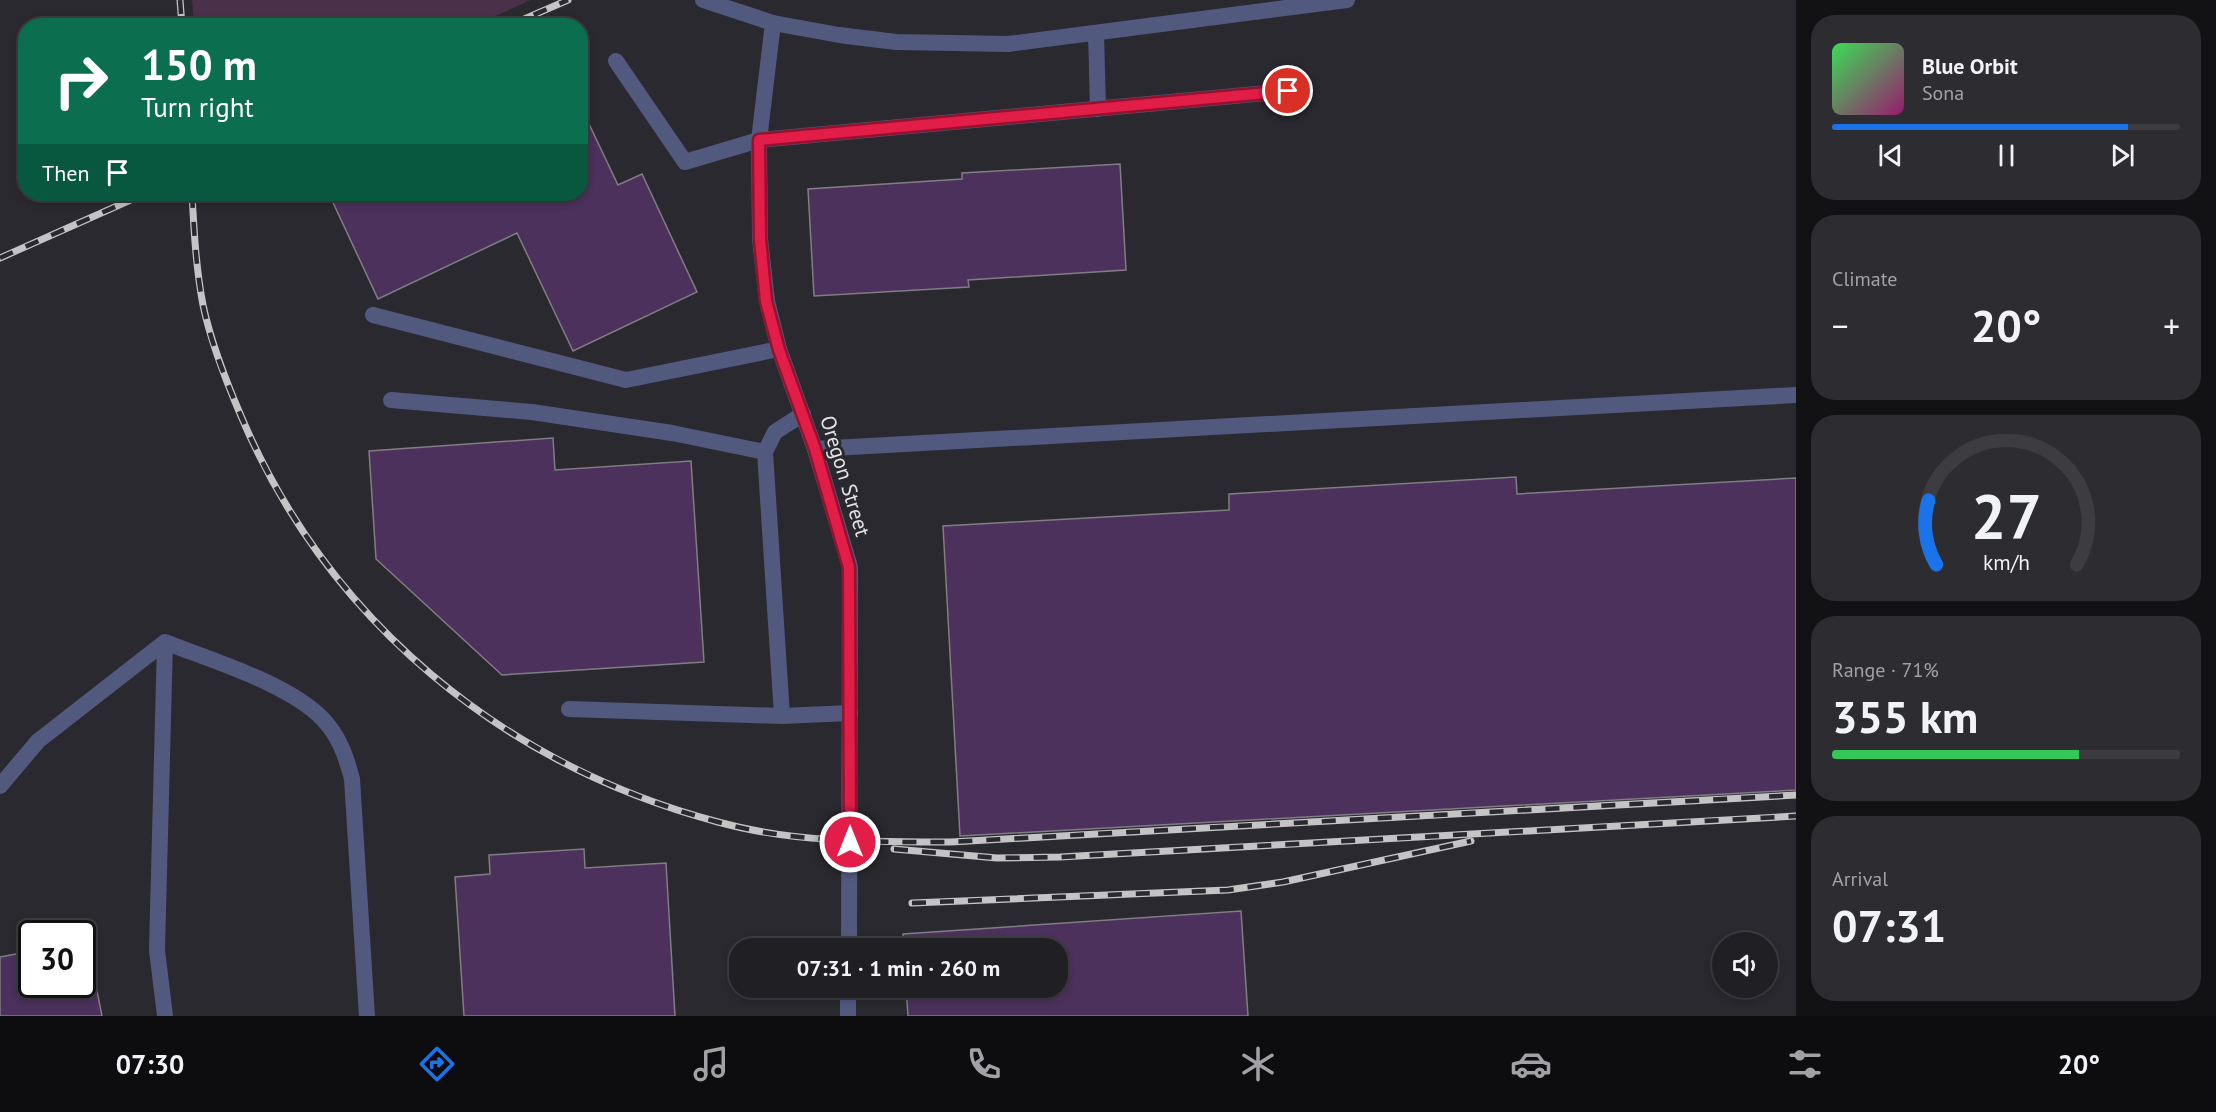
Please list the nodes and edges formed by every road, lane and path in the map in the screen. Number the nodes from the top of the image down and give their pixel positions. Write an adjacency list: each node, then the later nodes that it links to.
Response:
1 (703, 0): 3 (street)
2 (1347, 0): 4 (street)
3 (773, 23): 4 (street); 8 (street, Oregon Street)
4 (1096, 33): 7 (street)
5 (616, 61): 8 (street)
6 (1288, 91): 7 (street)
7 (1098, 109): 8 (street)
8 (759, 140): 10 (street, Oregon Street)
9 (373, 315): 10 (street)
10 (779, 350): 13 (street, Oregon Street)
11 (1796, 395): 14 (street)
12 (391, 399): 15 (street)
13 (803, 414): 14 (street, Oregon Street); 15 (street)
14 (815, 449): 18 (street, Oregon Street)
15 (765, 452): 19 (street)
16 (165, 642): 20 (street); 23 (street); 24 (street)
17 (569, 710): 19 (street)
18 (850, 713): 19 (street); 21 (street, Oregon Street)
19 (782, 716)
20 (0, 786)
21 (849, 938)
22 (848, 998): 25 (street)
23 (165, 1016)
24 (367, 1016)
25 (848, 1016)

